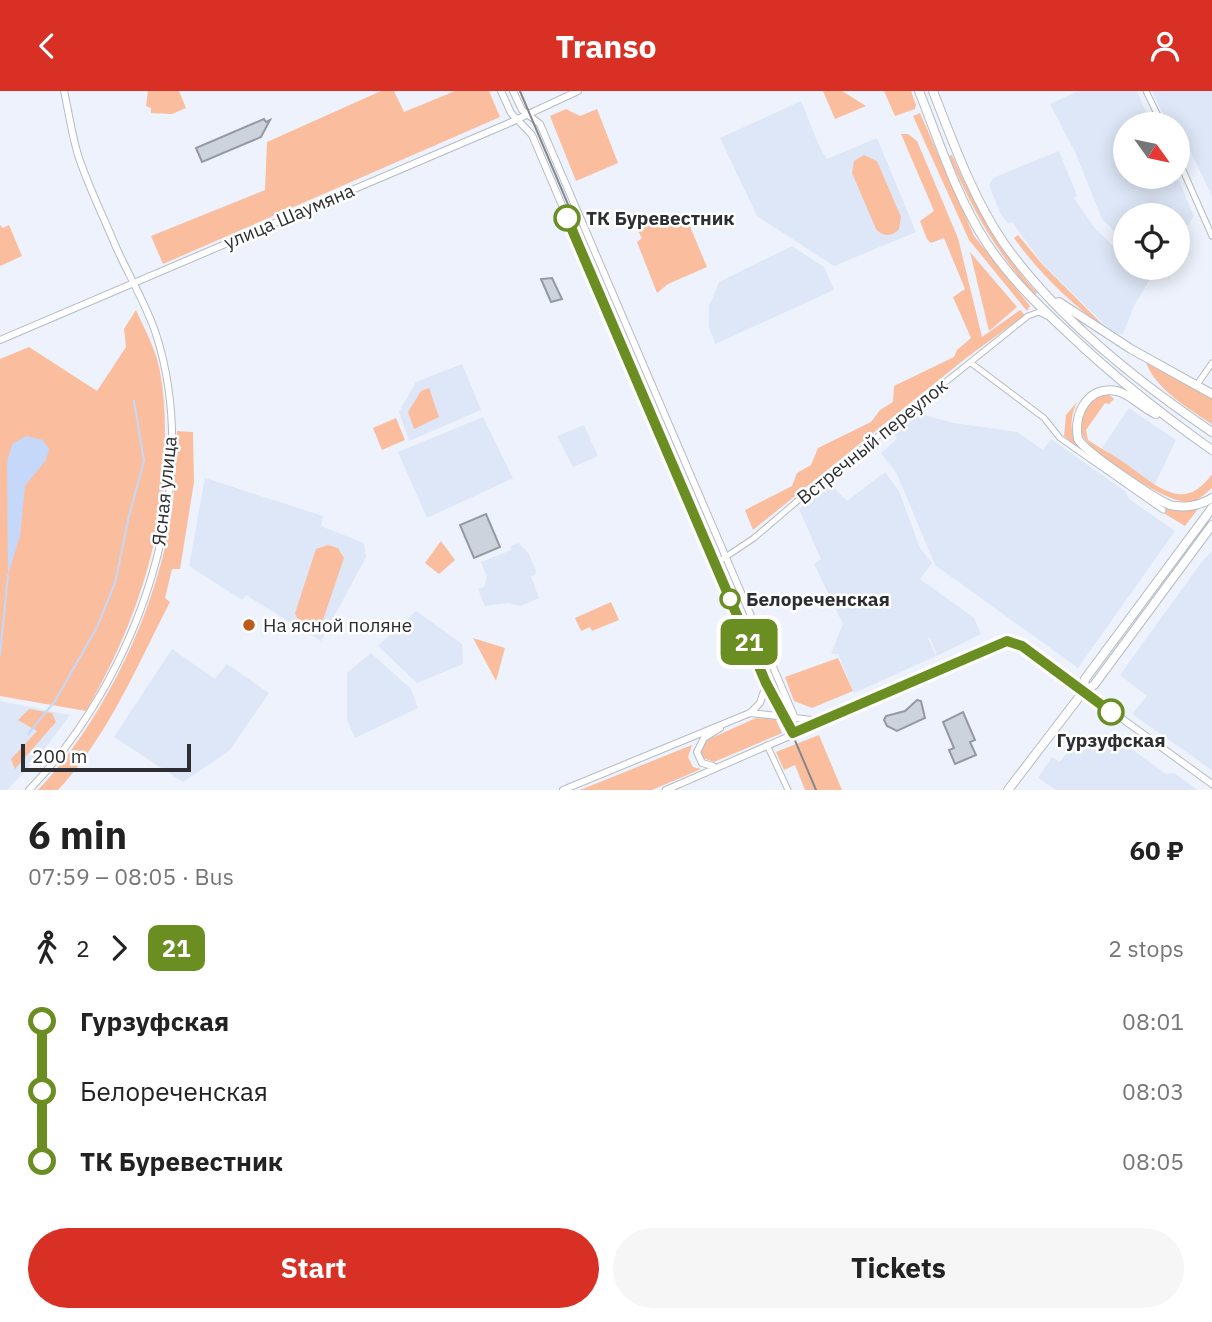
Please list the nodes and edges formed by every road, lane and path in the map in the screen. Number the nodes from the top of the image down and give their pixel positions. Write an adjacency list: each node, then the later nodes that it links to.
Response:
1 (64, 91): 13 (street, Ясная улица)
2 (501, 91): 10 (street)
3 (513, 91): 9 (street)
4 (578, 91): 9 (street, улица Шаумяна)
5 (919, 91): 14 (main road)
6 (933, 91): 15 (main road)
7 (1146, 91): 8 (street)
8 (1156, 112)
9 (527, 115): 10 (street, улица Шаумяна); 31 (street)
10 (517, 119): 13 (street, улица Шаумяна); 32 (street)
11 (1190, 186): 12 (street)
12 (1212, 236)
13 (133, 283): 19 (street, улица Шаумяна); 44 (street, Ясная улица)
14 (1030, 295): 16 (main road); 17 (street)
15 (1050, 296): 16 (street); 22 (main road); 25 (main road)
16 (1039, 305): 18 (main road)
17 (1028, 316): 18 (street); 20 (street, Встречный переулок)
18 (1053, 319): 24 (main road)
19 (0, 340)
20 (971, 363): 29 (street); 31 (street, Встречный переулок)
21 (1212, 363): 22 (street)
22 (1196, 386): 23 (main road)
23 (1212, 394)
24 (1165, 418): 26 (main road); 27 (main road)
25 (1212, 432)
26 (1212, 450)
27 (1212, 498)
28 (1212, 507): 34 (main road)
29 (1163, 510)
30 (1212, 525): 34 (main road)
31 (726, 558): 32 (street, Встречный переулок); 37 (street)
32 (715, 564): 33 (street)
33 (766, 683): 35 (street); 36 (street)
34 (1083, 692): 38 (street); 43 (street); 48 (main road)
35 (750, 713): 36 (street); 39 (street)
36 (782, 715): 37 (street); 40 (street)
37 (794, 716): 38 (street); 40 (street)
38 (821, 721): 40 (street)
39 (726, 722): 42 (street); 45 (street)
40 (793, 733): 41 (street)
41 (767, 745): 42 (street); 47 (street)
42 (739, 758): 46 (street)
43 (1212, 784)
44 (29, 790)
45 (563, 790)
46 (666, 790)
47 (788, 790)
48 (1008, 790)

